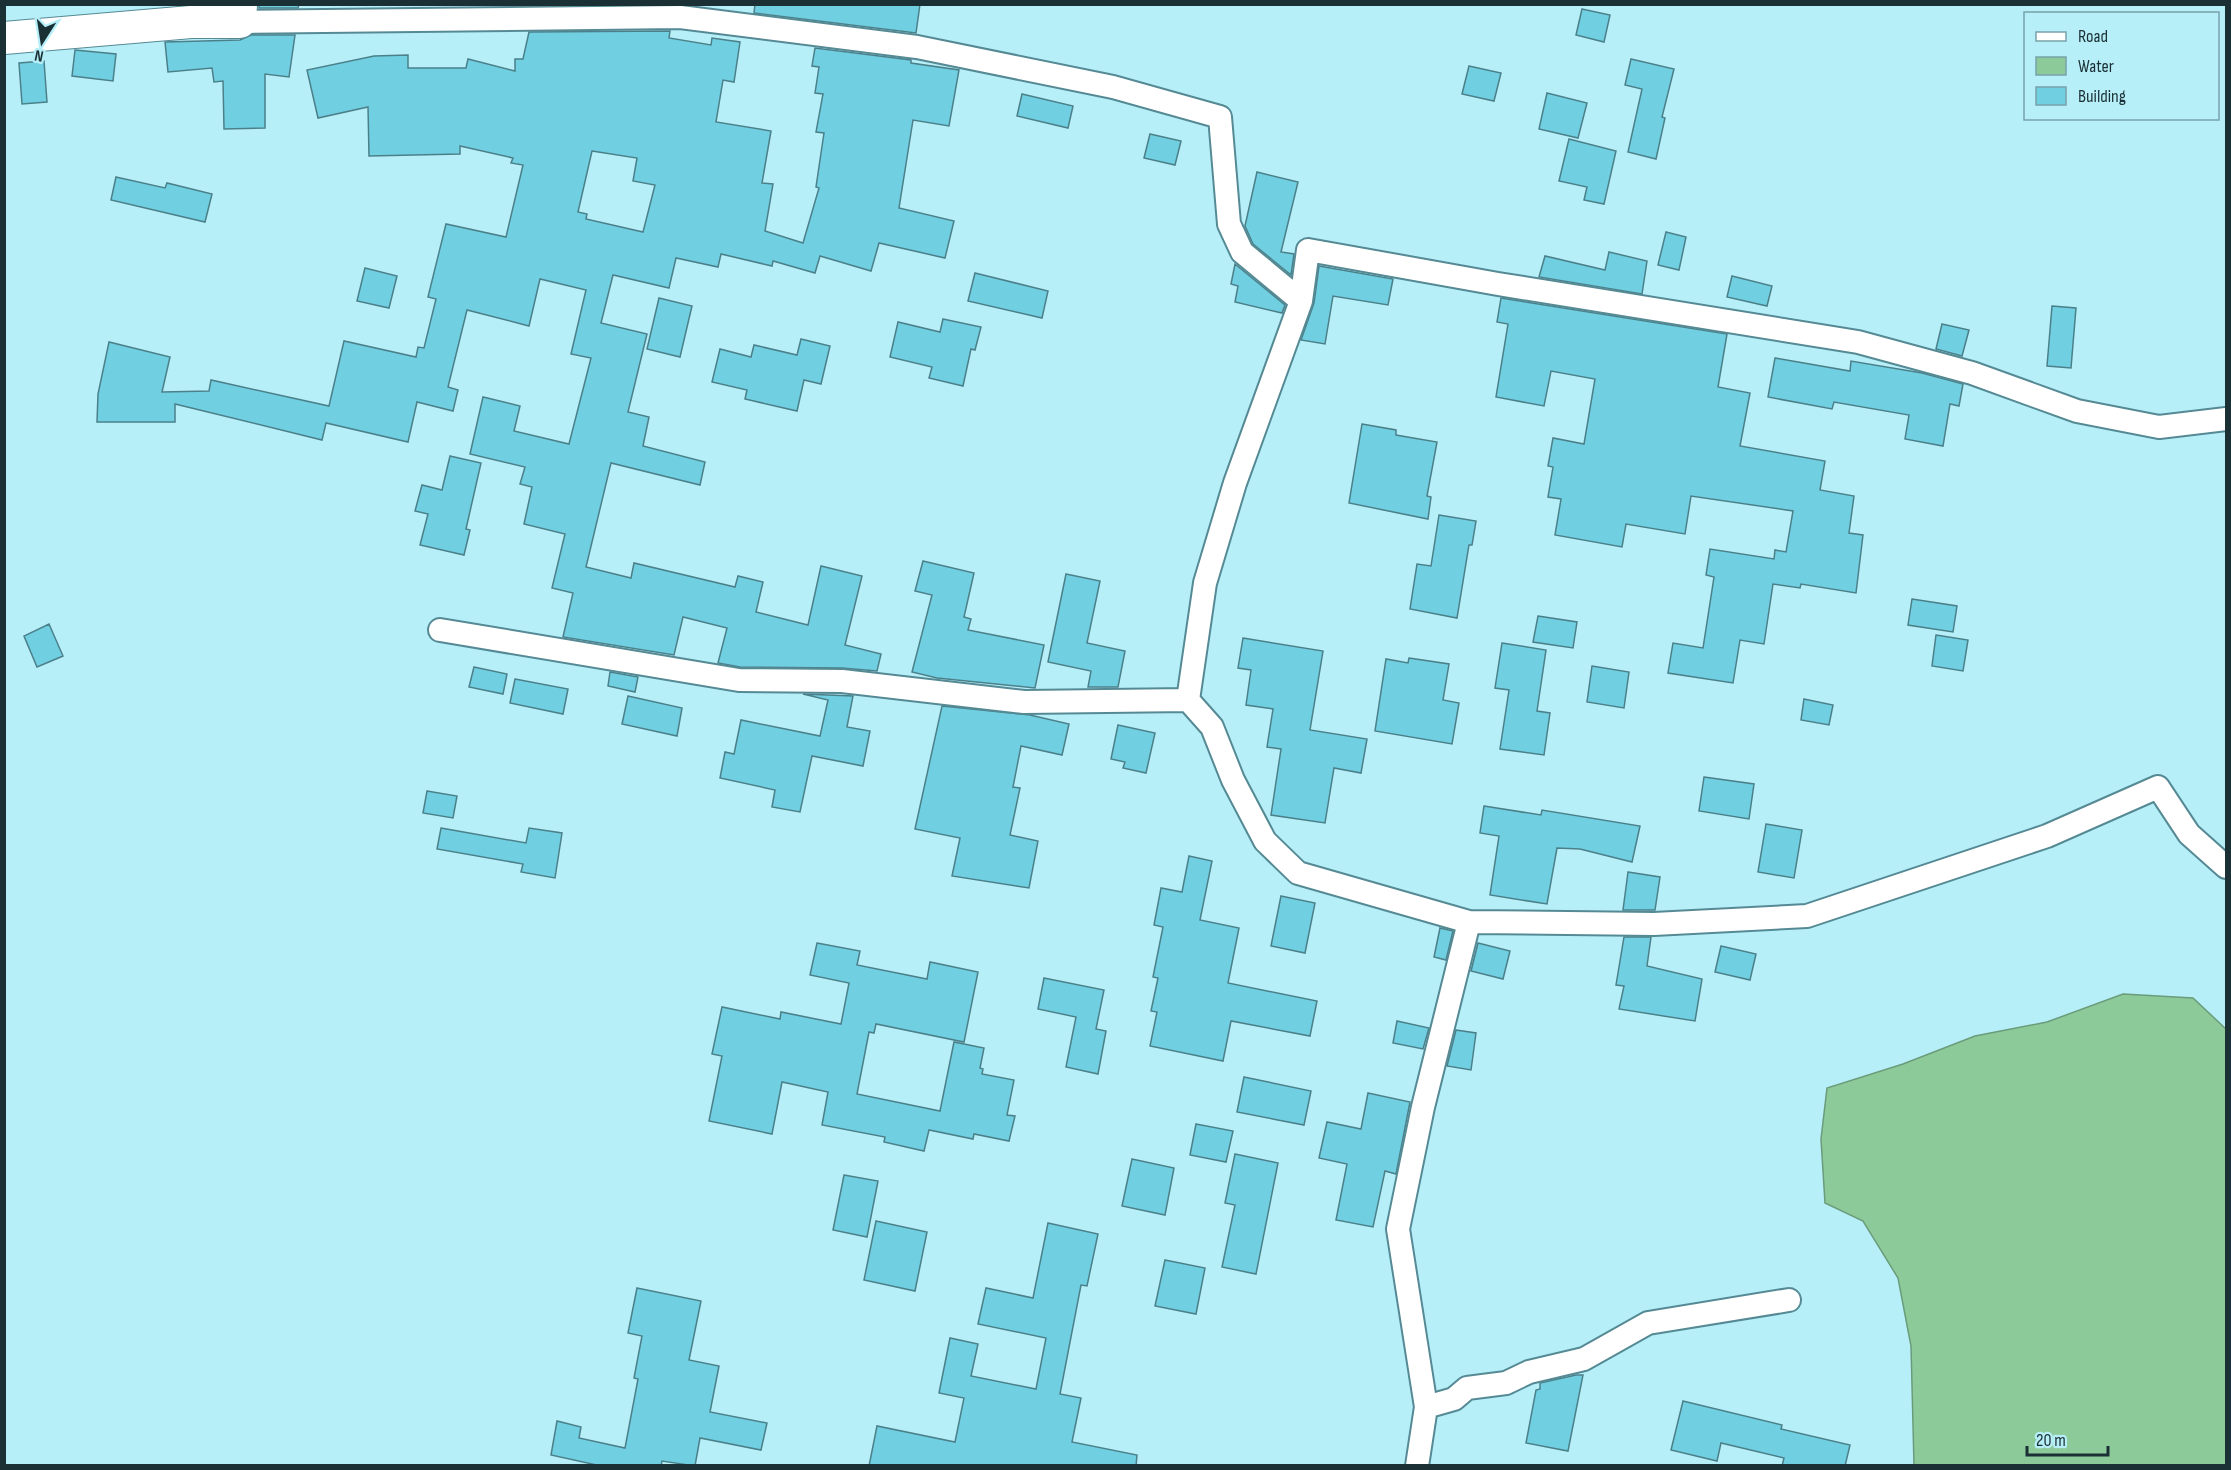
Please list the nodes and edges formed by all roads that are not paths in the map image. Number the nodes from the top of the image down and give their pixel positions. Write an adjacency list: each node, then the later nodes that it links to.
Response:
1 (240, 13): 2 (street); 3 (street)
2 (4, 38)
3 (1301, 301): 4 (street); 6 (street)
4 (2226, 419)
5 (440, 630): 6 (street)
6 (1188, 700): 8 (street)
7 (2226, 867): 8 (street)
8 (1469, 922): 10 (street)
9 (1789, 1300): 10 (street)
10 (1426, 1407): 11 (street)
11 (1418, 1466)

